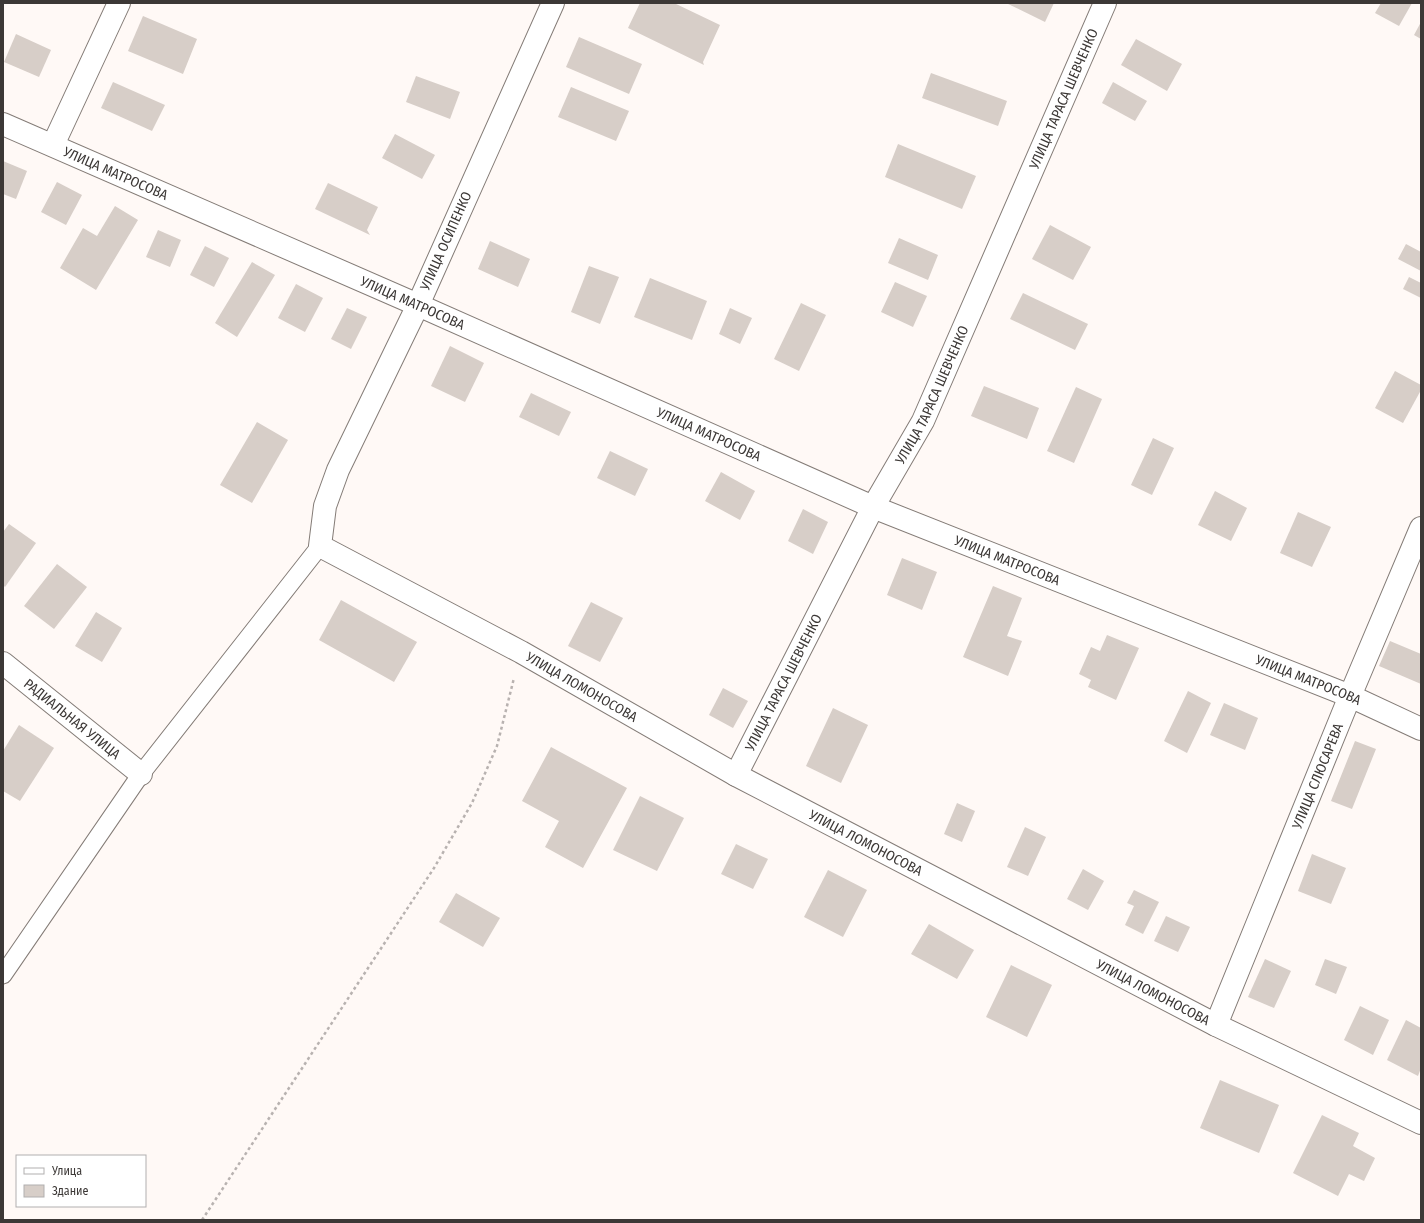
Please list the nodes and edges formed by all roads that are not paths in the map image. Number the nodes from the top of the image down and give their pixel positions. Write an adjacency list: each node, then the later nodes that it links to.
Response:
1 (119, 3): 5 (street)
2 (552, 3): 6 (street, УЛИЦА ОСИПЕНКО)
3 (1105, 3): 7 (street, УЛИЦА ТАРАСА ШЕВЧЕНКО)
4 (3, 124): 5 (street, УЛИЦА МАТРОСОВА)
5 (53, 145): 6 (street, УЛИЦА МАТРОСОВА)
6 (418, 305): 7 (street, УЛИЦА МАТРОСОВА); 9 (street, УЛИЦА ОСИПЕНКО)
7 (873, 507): 11 (street, УЛИЦА МАТРОСОВА); 14 (street, УЛИЦА ТАРАСА ШЕВЧЕНКО)
8 (1421, 528): 11 (street, УЛИЦА СЛЮСАРЕВА)
9 (320, 546): 13 (lane); 14 (street, УЛИЦА ЛОМОНОСОВА)
10 (3, 663): 13 (street, РАДИАЛЬНАЯ УЛИЦА)
11 (1350, 696): 12 (street, УЛИЦА МАТРОСОВА); 16 (street, УЛИЦА СЛЮСАРЕВА)
12 (1421, 729)
13 (141, 774): 15 (lane)
14 (736, 774): 16 (street, УЛИЦА ЛОМОНОСОВА)
15 (3, 975)
16 (1216, 1025): 17 (street, УЛИЦА ЛОМОНОСОВА)
17 (1421, 1123)

